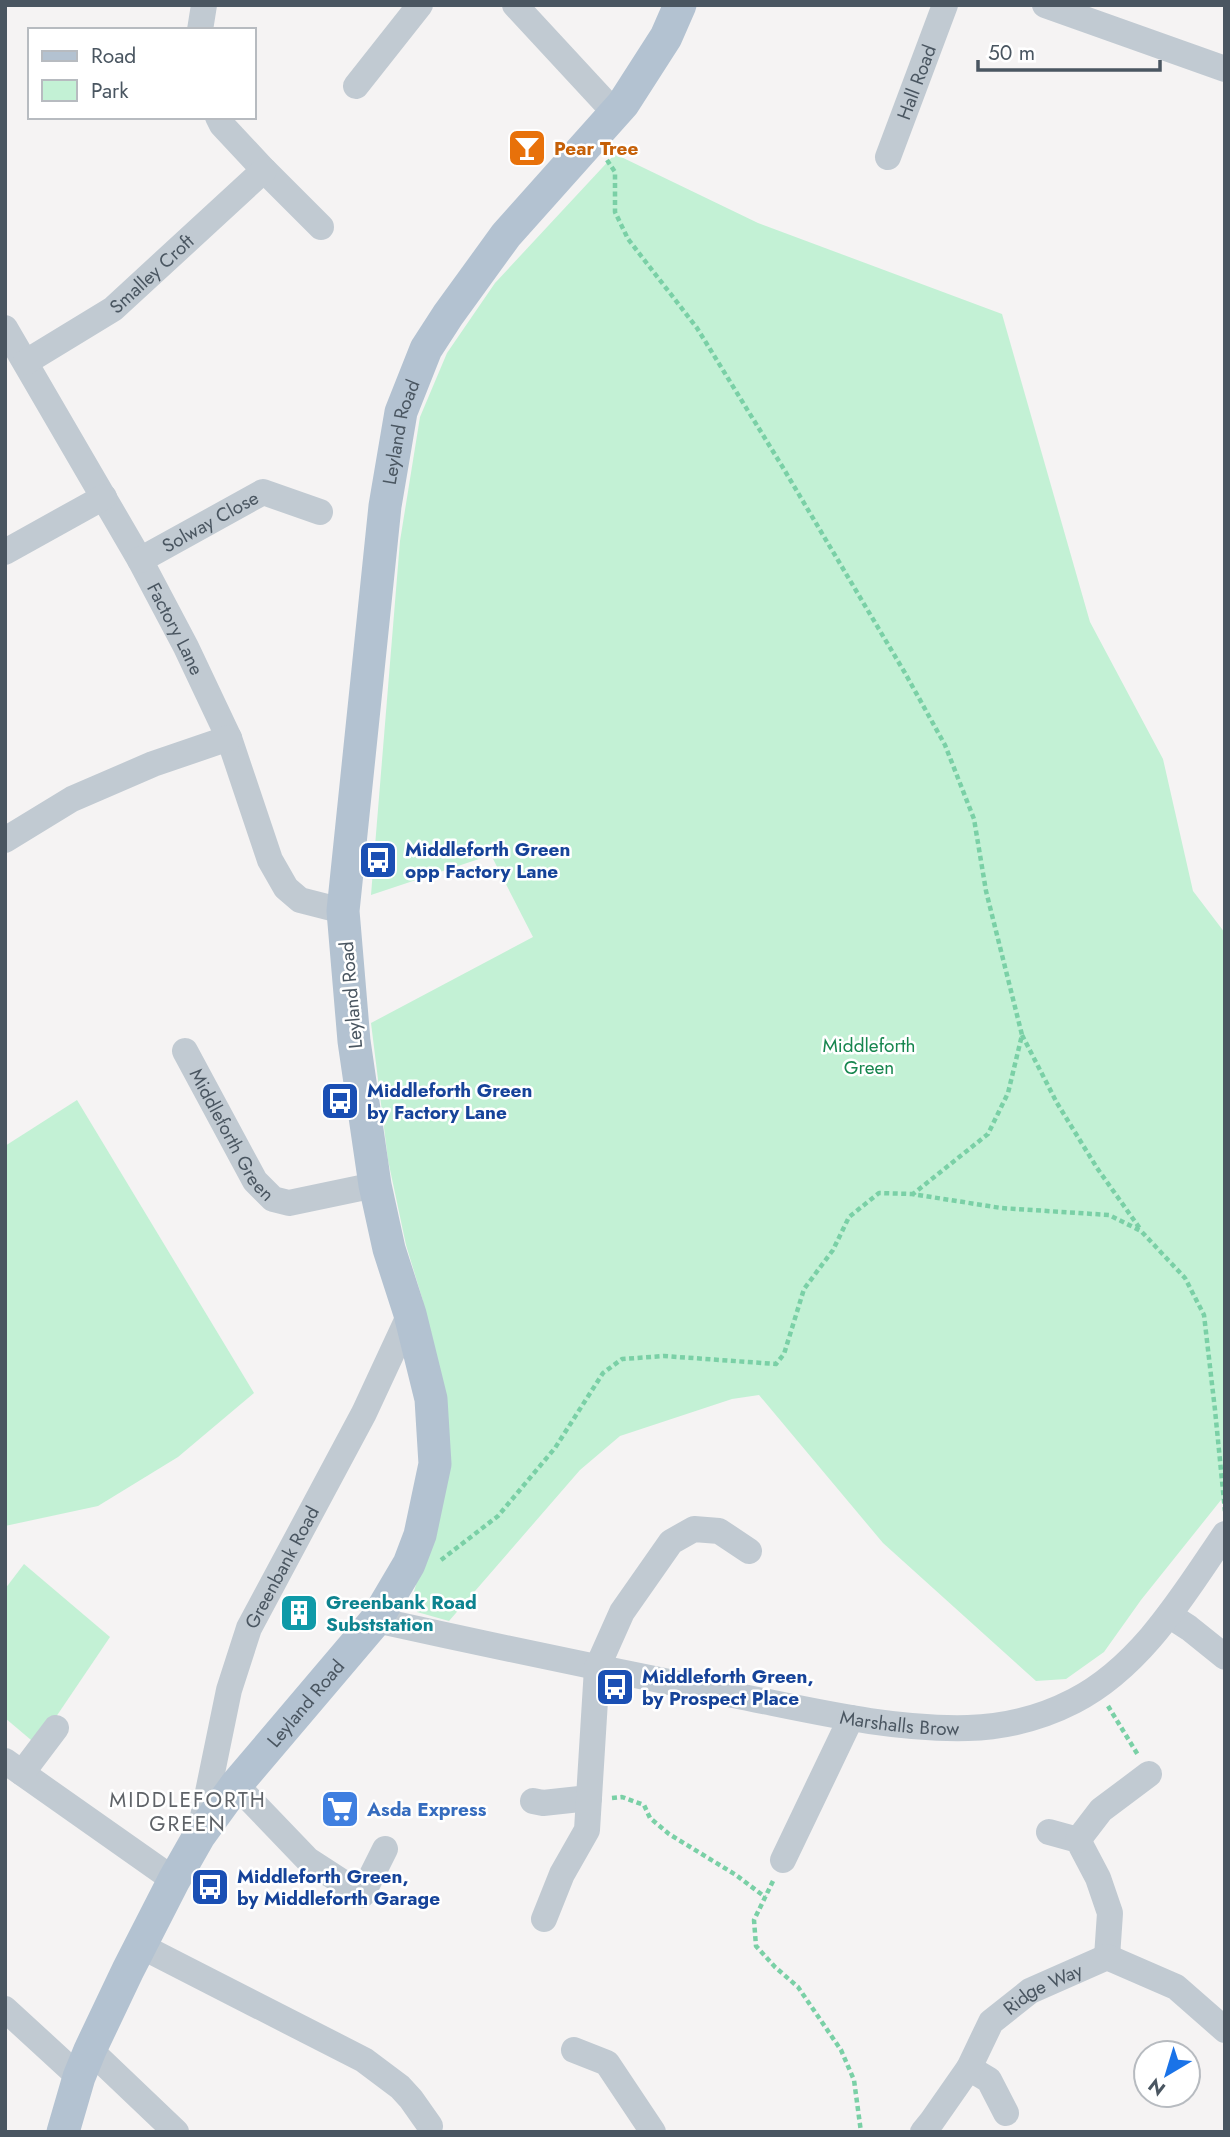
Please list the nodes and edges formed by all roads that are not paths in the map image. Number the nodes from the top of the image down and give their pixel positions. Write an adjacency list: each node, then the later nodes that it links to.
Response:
1 (204, 5): 7 (street)
2 (420, 5): 9 (street)
3 (514, 5): 10 (street)
4 (680, 5): 10 (main road, Leyland Road)
5 (946, 5): 12 (street, Hall Road)
6 (1045, 5): 8 (street)
7 (200, 28)
8 (1225, 69)
9 (356, 86)
10 (615, 113): 23 (main road, Leyland Road)
11 (219, 119): 13 (street)
12 (888, 157)
13 (264, 170): 14 (street); 16 (street, Smalley Croft)
14 (321, 227)
15 (5, 328): 16 (street, Factory Lane)
16 (26, 362): 17 (street, Factory Lane)
17 (104, 498): 19 (street); 20 (street, Factory Lane)
18 (320, 512): 20 (street, Solway Close)
19 (5, 552)
20 (140, 560): 21 (street, Factory Lane)
21 (229, 738): 22 (street); 23 (street, Factory Lane)
22 (5, 841)
23 (343, 911): 25 (main road, Leyland Road)
24 (184, 1051): 25 (street, Middleforth Green)
25 (375, 1185): 26 (main road, Leyland Road)
26 (410, 1314): 30 (main road, Leyland Road); 41 (street, Greenbank Road)
27 (1225, 1534): 29 (street, Marshalls Brow)
28 (749, 1551): 32 (street)
29 (1169, 1615): 31 (street); 33 (street, Marshalls Brow)
30 (376, 1620): 32 (street, Marshalls Brow); 37 (main road, Leyland Road)
31 (1225, 1657)
32 (597, 1668): 33 (street, Marshalls Brow); 38 (street)
33 (851, 1718): 44 (street)
34 (56, 1728): 35 (street)
35 (14, 1767): 45 (street)
36 (1149, 1774): 42 (street)
37 (236, 1785): 41 (main road, Leyland Road); 43 (street)
38 (589, 1798): 39 (street); 46 (street)
39 (533, 1801)
40 (1049, 1832): 42 (street)
41 (199, 1836): 45 (main road, Leyland Road)
42 (1078, 1840): 48 (street, Ridge Way)
43 (385, 1849)
44 (783, 1860)
45 (174, 1880): 47 (main road, Leyland Road)
46 (544, 1919)
47 (141, 1946): 52 (main road, Leyland Road); 55 (street)
48 (1107, 1957): 50 (street, Ridge Way); 53 (street, Ridge Way)
49 (5, 2009): 52 (street)
50 (1225, 2030)
51 (574, 2050): 58 (street)
52 (85, 2063): 56 (main road, Leyland Road); 57 (street)
53 (969, 2068): 54 (street); 59 (street, Ridge Way)
54 (1006, 2113)
55 (430, 2126)
56 (63, 2132)
57 (176, 2132)
58 (653, 2132)
59 (923, 2132)

